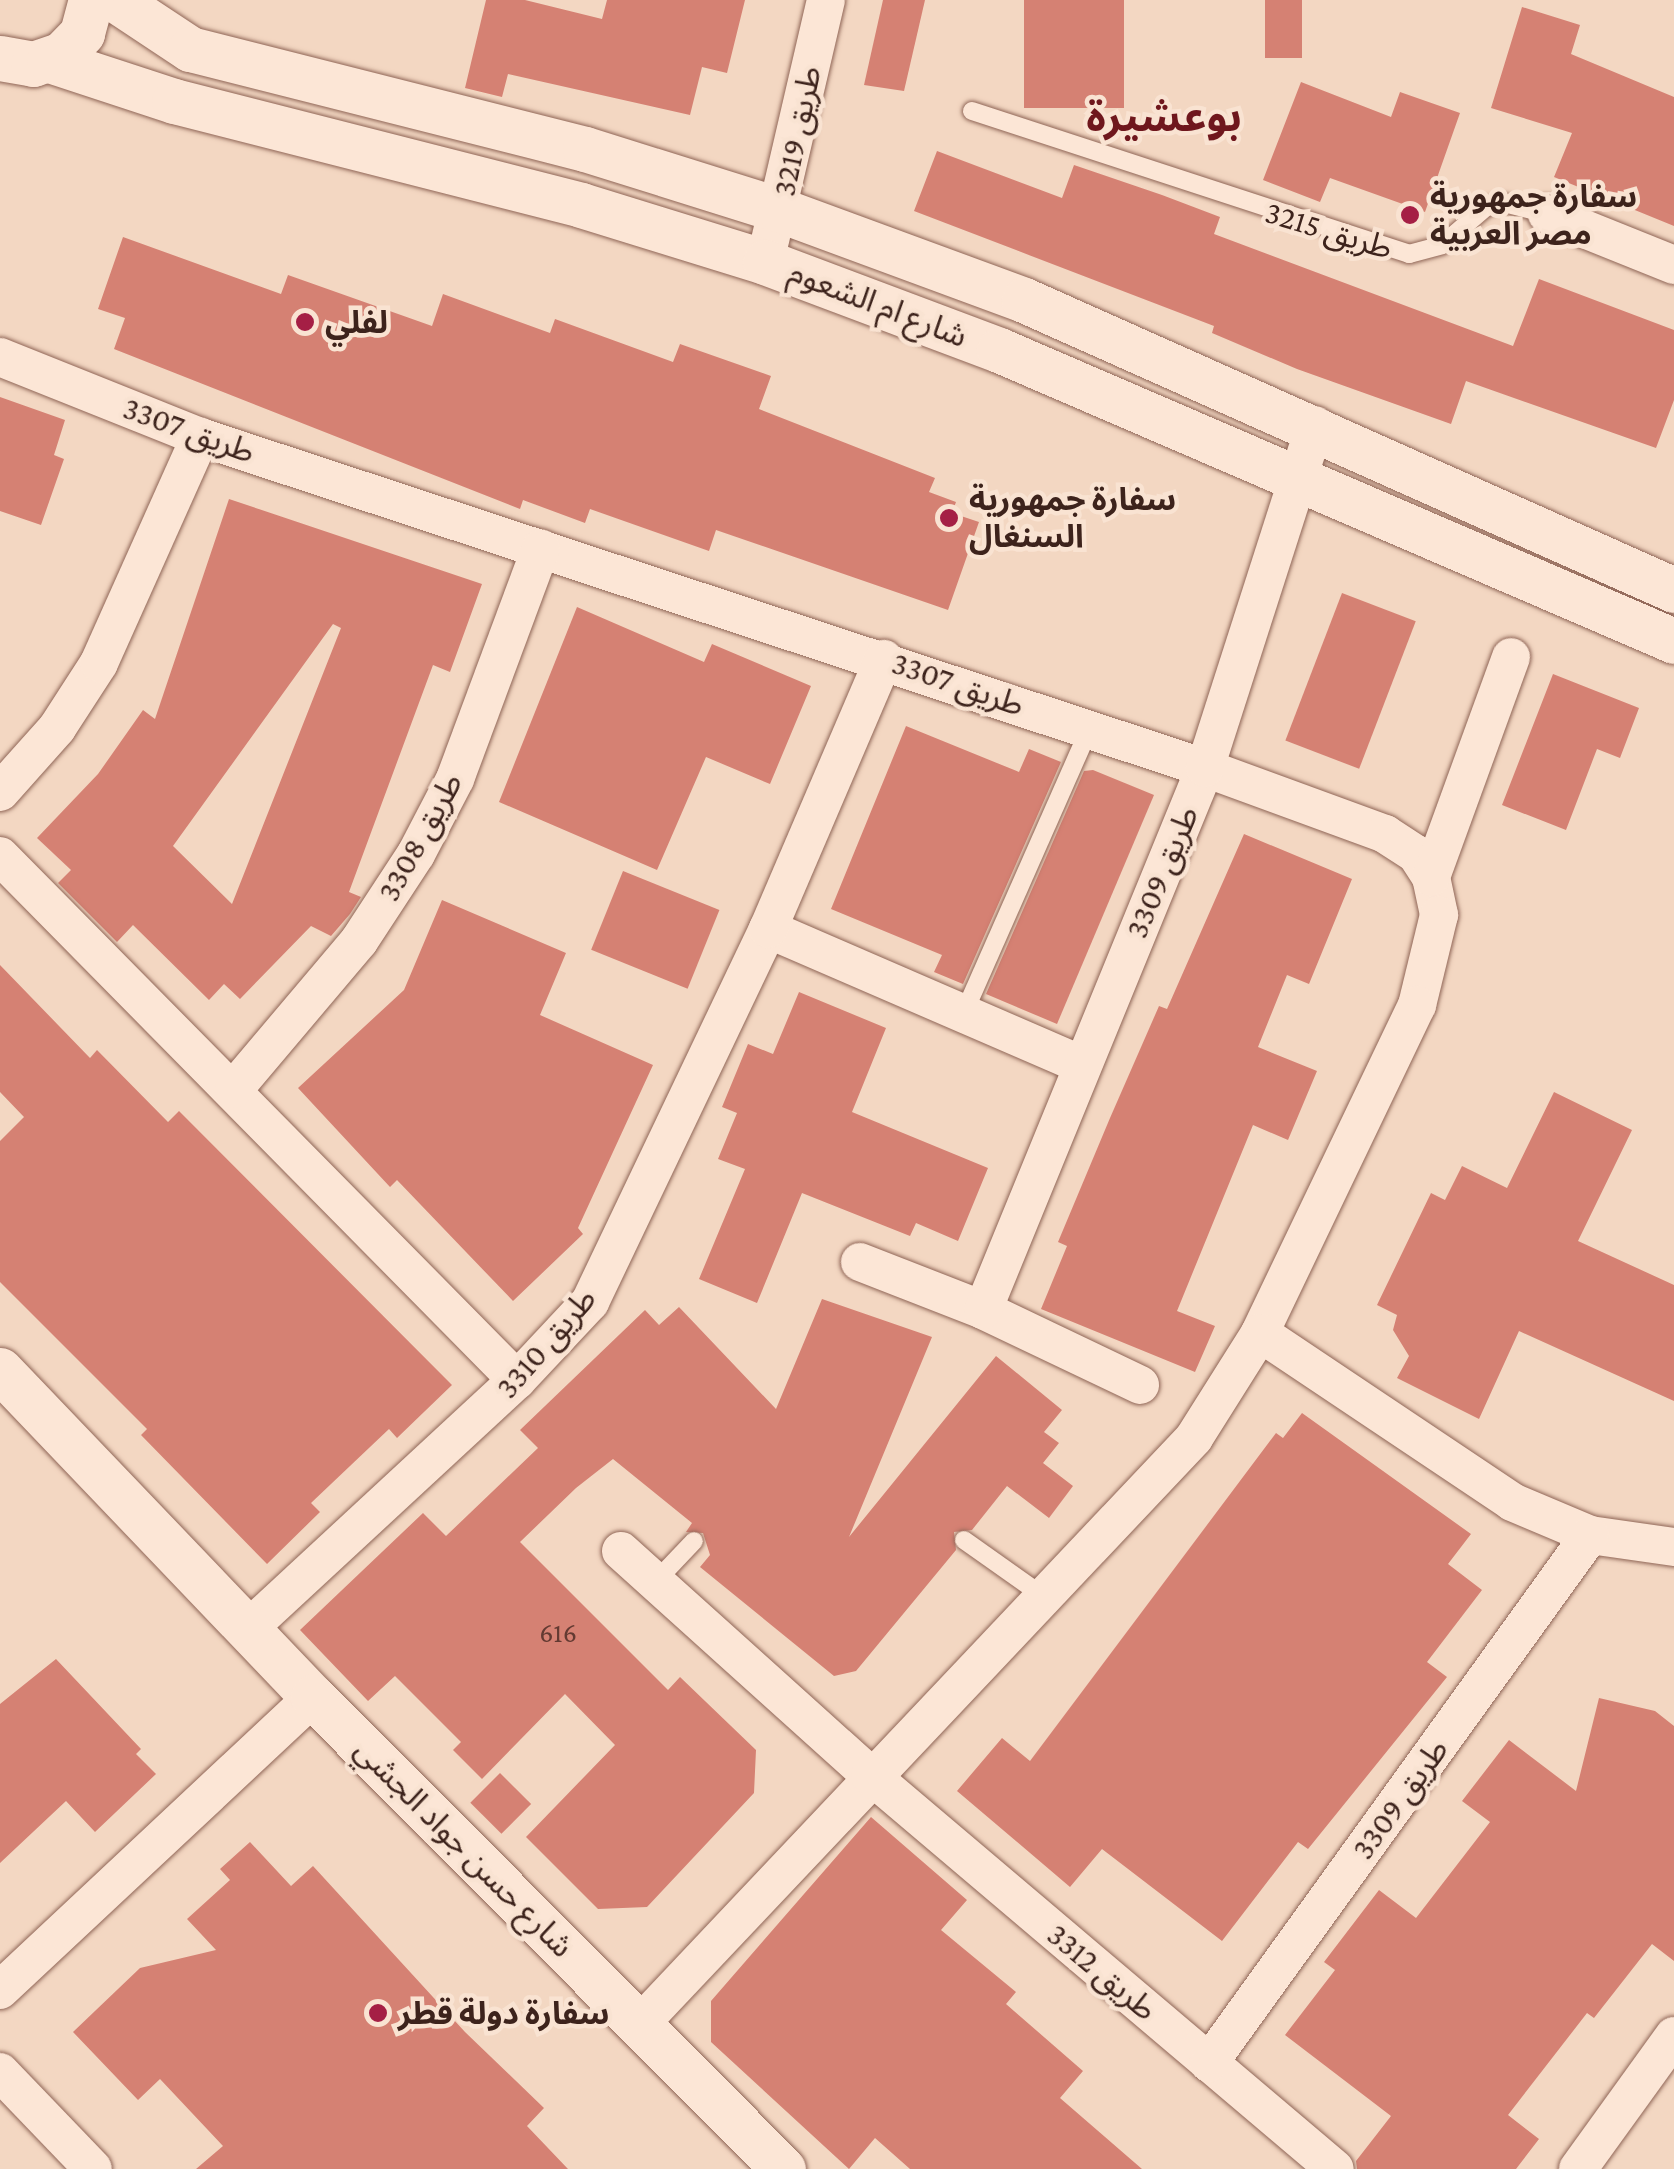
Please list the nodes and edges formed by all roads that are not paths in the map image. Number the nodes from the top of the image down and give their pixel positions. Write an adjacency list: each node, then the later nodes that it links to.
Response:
1 (91, 0): 5 (street)
2 (116, 0): 7 (street, شارع ام الشعوم)
3 (826, 0): 7 (street, طريق 3219)
4 (0, 58): 5 (street, شارع ام الشعوم)
5 (49, 60): 9 (street, شارع ام الشعوم)
6 (972, 111): 8 (lane, طريق 3215)
7 (780, 210): 9 (street, طريق 3219); 12 (street, شارع ام الشعوم)
8 (1547, 214): 10 (street, طريق 3215)
9 (765, 262): 14 (street, شارع ام الشعوم)
10 (1674, 265)
11 (0, 357): 13 (street, طريق 3307)
12 (1314, 425): 14 (street, طريق 3309); 16 (street, شارع ام الشعوم)
13 (200, 437): 15 (street, طريق 3307); 22 (street)
14 (1298, 479): 17 (street, شارع ام الشعوم); 21 (street, طريق 3309)
15 (541, 548): 19 (street, طريق 3307); 28 (street, طريق 3308)
16 (1674, 590)
17 (1674, 642)
18 (1511, 657): 24 (street)
19 (884, 659): 20 (street, طريق 3307); 25 (street, طريق 3310)
20 (1089, 728): 21 (street, طريق 3307); 26 (lane)
21 (1205, 768): 24 (street, طريق 3307); 27 (street, طريق 3309)
22 (0, 792)
23 (0, 856): 28 (street)
24 (1432, 876): 31 (street)
25 (768, 929): 26 (street); 33 (street, طريق 3310)
26 (964, 1014): 27 (street)
27 (1082, 1064): 30 (street, طريق 3309)
28 (234, 1088): 33 (street)
29 (860, 1262): 30 (street)
30 (983, 1310): 34 (street)
31 (1260, 1333): 35 (street); 41 (street)
32 (0, 1370): 42 (street, شارع حسن جواد الجشي)
33 (517, 1380): 42 (street, طريق 3310)
34 (1140, 1385)
35 (1590, 1535): 38 (street); 48 (street, طريق 3309)
36 (964, 1540): 41 (lane)
37 (694, 1541): 40 (lane)
38 (1674, 1547)
39 (621, 1550): 40 (street, طريق 3312)
40 (656, 1581): 44 (street, طريق 3312)
41 (1043, 1596): 44 (street)
42 (249, 1628): 43 (street, شارع حسن جواد الجشي)
43 (313, 1697): 45 (street); 46 (street, شارع حسن جواد الجشي)
44 (870, 1776): 46 (street); 48 (street, طريق 3312)
45 (0, 1990)
46 (640, 2024): 51 (street, شارع حسن جواد الجشي)
47 (1674, 2036): 53 (street)
48 (1210, 2063): 52 (street, طريق 3312)
49 (0, 2072): 50 (street)
50 (93, 2169)
51 (784, 2169)
52 (1335, 2169)
53 (1578, 2169)

